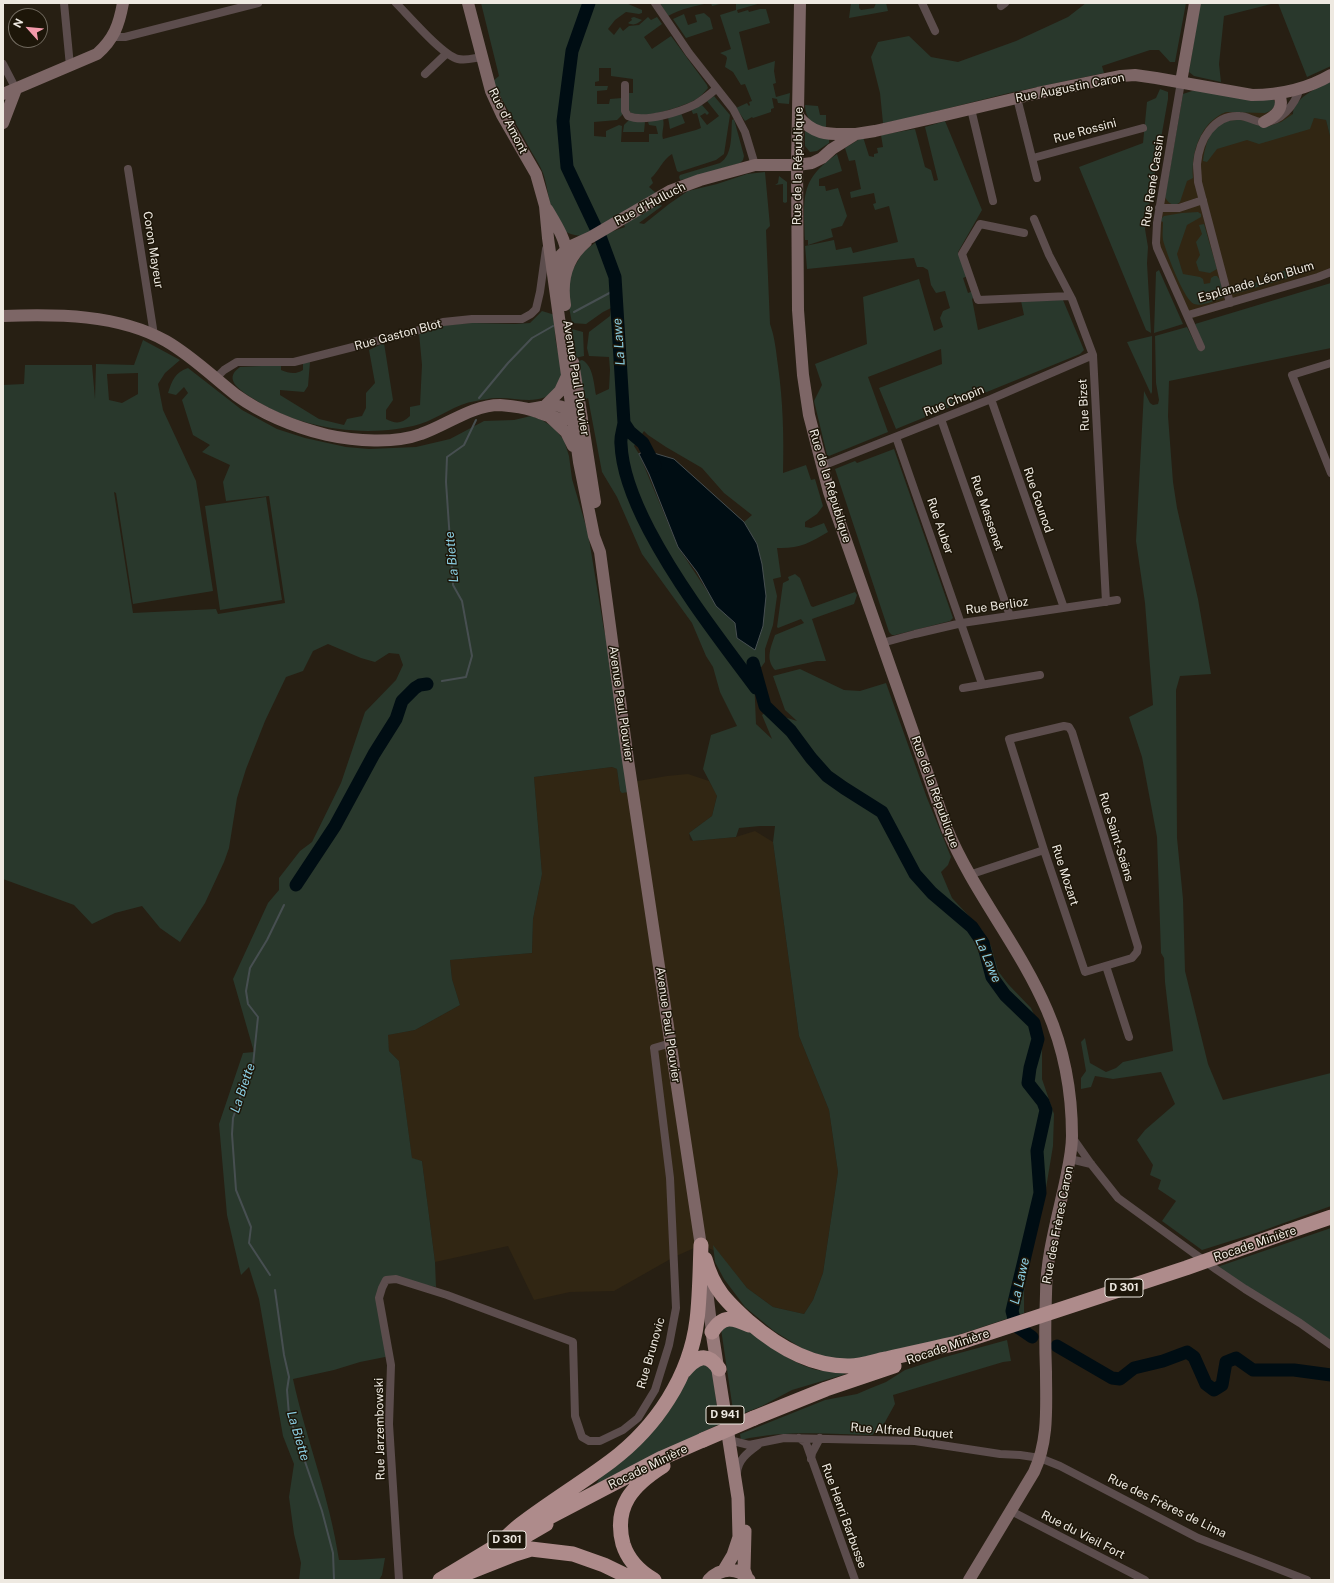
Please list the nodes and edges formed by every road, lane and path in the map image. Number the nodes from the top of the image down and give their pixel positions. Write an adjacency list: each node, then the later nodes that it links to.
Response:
1 (64, 3): 15 (street)
2 (123, 3): 11 (main road)
3 (258, 3): 11 (street)
4 (396, 3): 12 (street)
5 (468, 3): 13 (main road, Rue d'Amont)
6 (655, 3): 22 (street)
7 (800, 3): 27 (main road, Rue de la République)
8 (922, 3): 10 (street)
9 (1195, 3): 18 (main road)
10 (935, 31)
11 (113, 37): 15 (main road)
12 (446, 54): 13 (street); 16 (street)
13 (482, 57): 41 (main road, Rue d'Amont)
14 (3, 64): 21 (street)
15 (70, 66): 21 (main road)
16 (425, 74)
17 (1331, 75): 20 (main road, Rue Augustin Caron)
18 (1181, 82): 24 (main road, Rue Augustin Caron); 25 (main road, Rue Augustin Caron); 42 (street, Rue René Cassin)
19 (624, 85): 22 (street)
20 (1300, 88): 24 (main road, Rue Augustin Caron); 28 (street)
21 (16, 89): 23 (main road); 29 (main road)
22 (716, 89): 35 (street)
23 (3, 94)
24 (1279, 94): 28 (main road)
25 (1017, 98): 26 (main road, Rue Augustin Caron); 34 (street)
26 (971, 109): 32 (main road, Rue Augustin Caron); 40 (street)
27 (798, 116): 31 (main road); 36 (main road, Rue de la République)
28 (1264, 122): 39 (street)
29 (3, 123)
30 (1143, 128): 34 (street, Rue Rossini)
31 (822, 134): 32 (main road, Rue Augustin Caron); 33 (main road)
32 (856, 134): 33 (main road, Rue Augustin Caron)
33 (832, 149): 36 (main road, Rue Augustin Caron)
34 (1033, 158): 38 (street)
35 (755, 165): 36 (main road, Rue d'Hulluch); 47 (main road, Rue d'Hulluch)
36 (797, 165): 67 (main road, Rue de la République)
37 (128, 169): 55 (street, Coron Mayeur)
38 (1037, 178)
39 (1203, 200): 42 (street); 52 (street)
40 (993, 201)
41 (545, 206): 44 (main road); 46 (main road, Rue d'Amont)
42 (1160, 208): 53 (street, Rue René Cassin)
43 (1034, 219): 51 (street, Rue Bizet)
44 (559, 231): 47 (main road); 48 (main road)
45 (1024, 233): 51 (street)
46 (548, 238): 48 (main road); 50 (main road, Avenue Paul Plouvier); 60 (street, Rue Gaston Blot)
47 (588, 238): 48 (main road)
48 (568, 253): 50 (main road); 63 (main road, Avenue Paul Plouvier)
49 (1331, 272): 52 (street, Esplanade Léon Blum)
50 (554, 281): 59 (main road, Avenue Paul Plouvier)
51 (1070, 296): 57 (street, Rue Bizet)
52 (1230, 303): 53 (street, Esplanade Léon Blum)
53 (1188, 315): 56 (street, Rue René Cassin)
54 (3, 316): 55 (main road)
55 (154, 335): 60 (main road)
56 (1200, 347)
57 (1093, 355): 61 (street, Rue Chopin); 71 (street, Rue Bizet)
58 (1331, 363): 68 (street)
59 (566, 376): 62 (main road); 63 (main road, Avenue Paul Plouvier)
60 (216, 378): 62 (main road)
61 (990, 399): 64 (street, Rue Chopin); 72 (street, Rue Gounod)
62 (547, 411): 63 (main road); 66 (main road)
63 (574, 411): 66 (main road, Avenue Paul Plouvier); 69 (main road, Avenue Paul Plouvier)
64 (941, 419): 65 (street, Rue Chopin); 73 (street, Rue Massenet)
65 (896, 436): 67 (street, Rue Chopin); 74 (street, Rue Auber)
66 (578, 462): 69 (main road, Avenue Paul Plouvier)
67 (822, 466): 75 (main road, Rue de la République)
68 (1331, 473)
69 (600, 552): 85 (main road, Avenue Paul Plouvier)
70 (1117, 600): 71 (street, Rue Berlioz)
71 (1106, 602): 72 (street, Rue Berlioz)
72 (1064, 608): 73 (street, Rue Berlioz)
73 (1010, 616): 74 (street, Rue Berlioz)
74 (962, 623): 75 (street, Rue Berlioz); 77 (street, Rue Auber)
75 (882, 643): 81 (main road, Rue de la République)
76 (1040, 675): 77 (street)
77 (982, 684): 78 (street)
78 (963, 688)
79 (1010, 739): 80 (street, Rue Mozart); 82 (street, Rue Saint-Saëns)
80 (1044, 850): 81 (street); 83 (street, Rue Mozart)
81 (970, 875): 86 (main road, Rue des Frères Caron)
82 (1132, 958): 83 (street, Rue Mozart)
83 (1106, 966): 84 (street)
84 (1129, 1037)
85 (671, 1043): 90 (main road, Avenue Paul Plouvier); 91 (street, Rue Brunovic)
86 (1072, 1137): 87 (main road, Rue des Frères Caron); 88 (street)
87 (1070, 1159): 88 (street); 103 (main road, Rue des Frères Caron)
88 (1091, 1164): 95 (street)
89 (1331, 1217): 94 (highway, Rocade Minière / D 301, bridge)
90 (701, 1245): 92 (highway); 93 (main road, Avenue Paul Plouvier); 97 (highway)
91 (386, 1280): 112 (street, Rue Jarzembowski)
92 (757, 1329): 93 (highway); 94 (highway)
93 (712, 1332): 96 (main road, Avenue Paul Plouvier / D 941)
94 (961, 1342): 101 (highway, Rocade Minière / D 301, bridge)
95 (1331, 1345)
96 (719, 1369): 97 (highway); 98 (main road, Avenue Paul Plouvier / D 941)
97 (682, 1373): 108 (highway)
98 (728, 1438): 102 (street, Rue Alfred Buquet); 105 (main road, Avenue Paul Plouvier / D 941)
99 (799, 1438): 100 (street, Rue Alfred Buquet); 102 (street, Rue Alfred Buquet); 104 (street, Rue Henri Barbusse)
100 (820, 1438): 103 (street, Rue Alfred Buquet); 104 (street, Rue Henri Barbusse)
101 (704, 1440): 106 (highway, Rocade Minière / D 301); 114 (highway)
102 (762, 1443): 105 (street, Rue Alfred Buquet)
103 (1040, 1458): 107 (main road, Rue des Frères Caron); 119 (street, Rue des Frères de Lima)
104 (811, 1460): 116 (street, Rue Henri Barbusse)
105 (737, 1492): 109 (main road, Avenue Paul Plouvier / D 941); 111 (main road, Avenue Paul Plouvier / D 941)
106 (577, 1504): 108 (highway, Rocade Minière / D 301); 110 (highway, Rocade Minière / D 301)
107 (1011, 1511): 117 (main road, Rue des Frères Caron); 118 (street, Rue du Vieil Fort)
108 (499, 1544): 110 (highway, Rocade Minière / D 301)
109 (724, 1570): 111 (main road); 115 (main road)
110 (448, 1579): 113 (highway)
111 (748, 1579)
112 (399, 1580)
113 (635, 1580)
114 (654, 1580)
115 (709, 1580)
116 (855, 1580)
117 (970, 1580)
118 (1145, 1580)
119 (1307, 1580)

